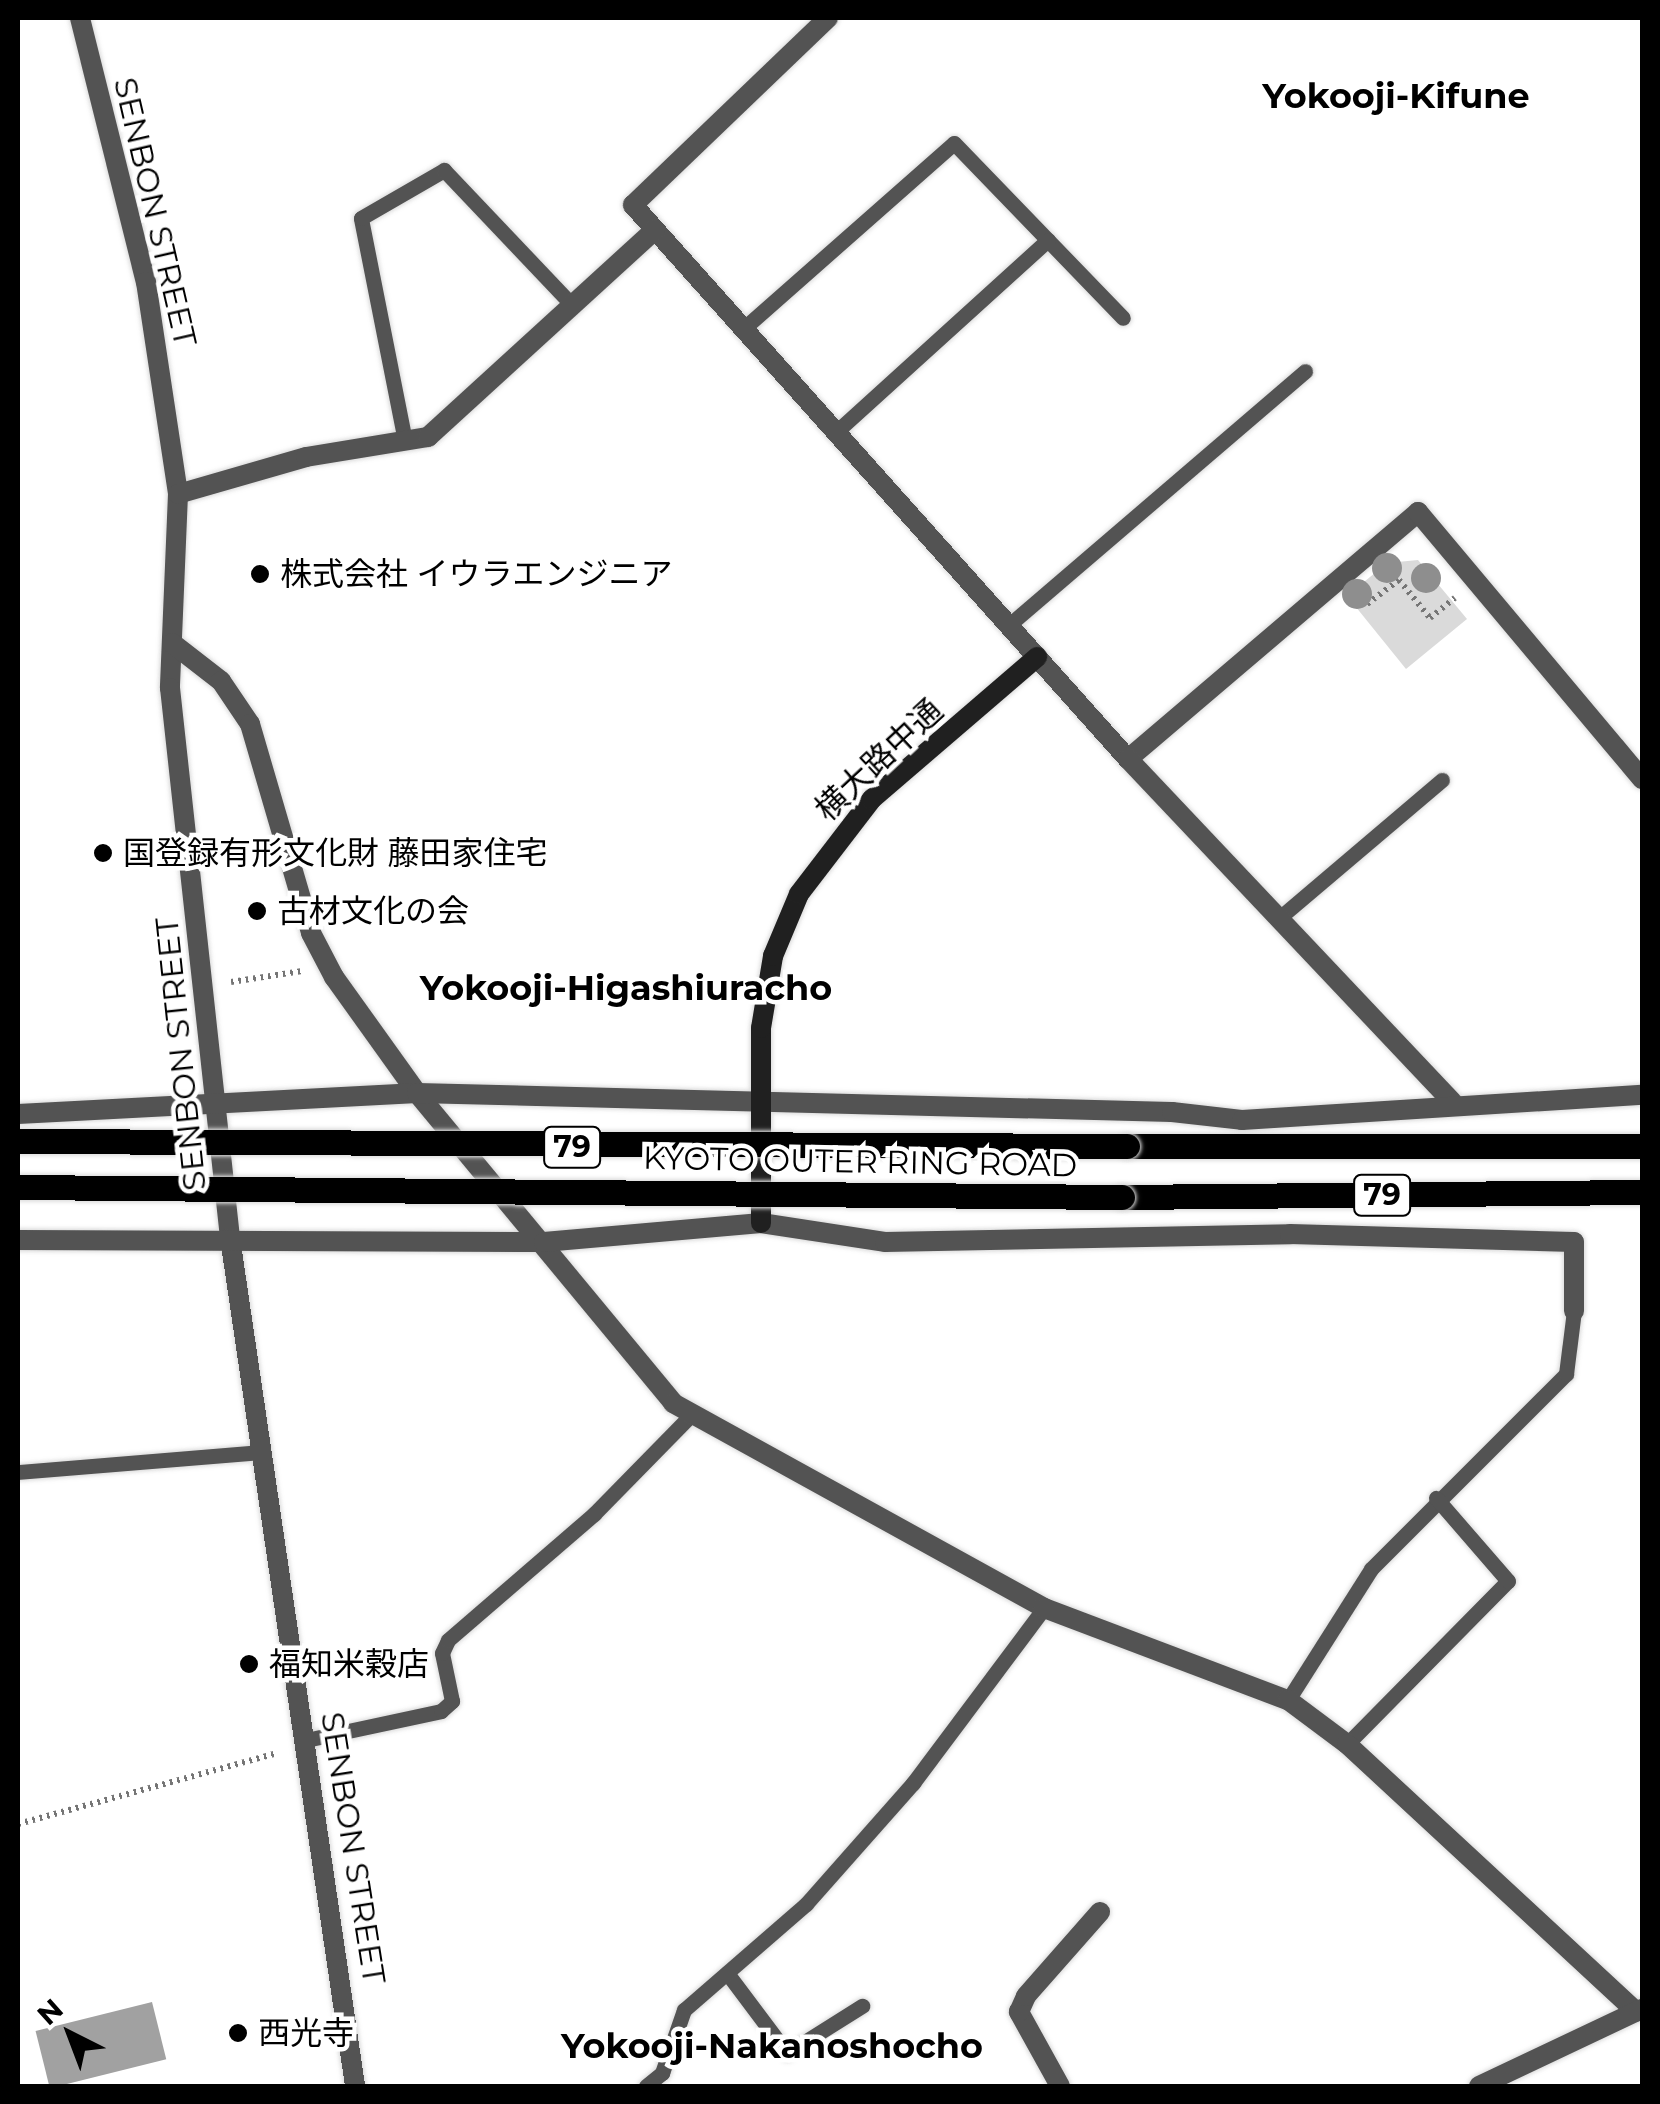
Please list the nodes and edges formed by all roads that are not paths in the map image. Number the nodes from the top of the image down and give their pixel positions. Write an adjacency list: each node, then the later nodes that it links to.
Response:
1 (80, 18): 11 (street, SENBON STREET)
2 (828, 18): 3 (street)
3 (655, 230): 5 (street); 7 (street)
4 (1048, 240): 6 (lane); 7 (lane); 9 (lane)
5 (572, 305): 10 (street); 10 (lane)
6 (1123, 318)
7 (744, 328): 9 (street)
8 (1306, 372): 12 (lane)
9 (836, 432): 12 (street)
10 (405, 440): 11 (street)
11 (178, 494): 13 (street, SENBON STREET)
12 (1009, 625): 14 (street)
13 (172, 643): 19 (street); 23 (street, SENBON STREET)
14 (1037, 657): 15 (street); 21 (street, 横大路中通)
15 (1128, 760): 17 (street); 18 (street)
16 (1442, 780): 18 (lane)
17 (1642, 780)
18 (1278, 918): 22 (street)
19 (417, 1094): 21 (street); 23 (street); 32 (street)
20 (1642, 1095): 22 (street)
21 (756, 1101): 22 (street); 29 (street, 横大路中通)
22 (1452, 1102)
23 (219, 1106): 24 (street); 30 (street, SENBON STREET)
24 (18, 1114)
25 (18, 1141): 26 (main road, KYOTO OUTER RING ROAD / 79, bridge)
26 (1642, 1146)
27 (18, 1187): 28 (main road, KYOTO OUTER RING ROAD / 79, bridge)
28 (1642, 1192)
29 (761, 1223): 32 (street); 33 (street)
30 (230, 1238): 31 (street); 32 (street); 35 (street, SENBON STREET)
31 (18, 1240)
32 (544, 1242): 34 (street)
33 (1574, 1311): 37 (lane)
34 (689, 1417): 38 (street); 40 (lane)
35 (263, 1452): 36 (lane); 40 (street, SENBON STREET)
36 (18, 1472)
37 (1436, 1498): 39 (lane); 41 (lane)
38 (1044, 1608): 39 (street); 43 (lane)
39 (1288, 1700): 41 (street)
40 (306, 1743): 46 (street, SENBON STREET)
41 (1347, 1744): 45 (street)
42 (1100, 1912): 48 (street)
43 (728, 1973): 44 (lane); 47 (lane)
44 (862, 2006)
45 (1639, 2010): 49 (street)
46 (356, 2086)
47 (646, 2086)
48 (1060, 2086)
49 (1479, 2086)

